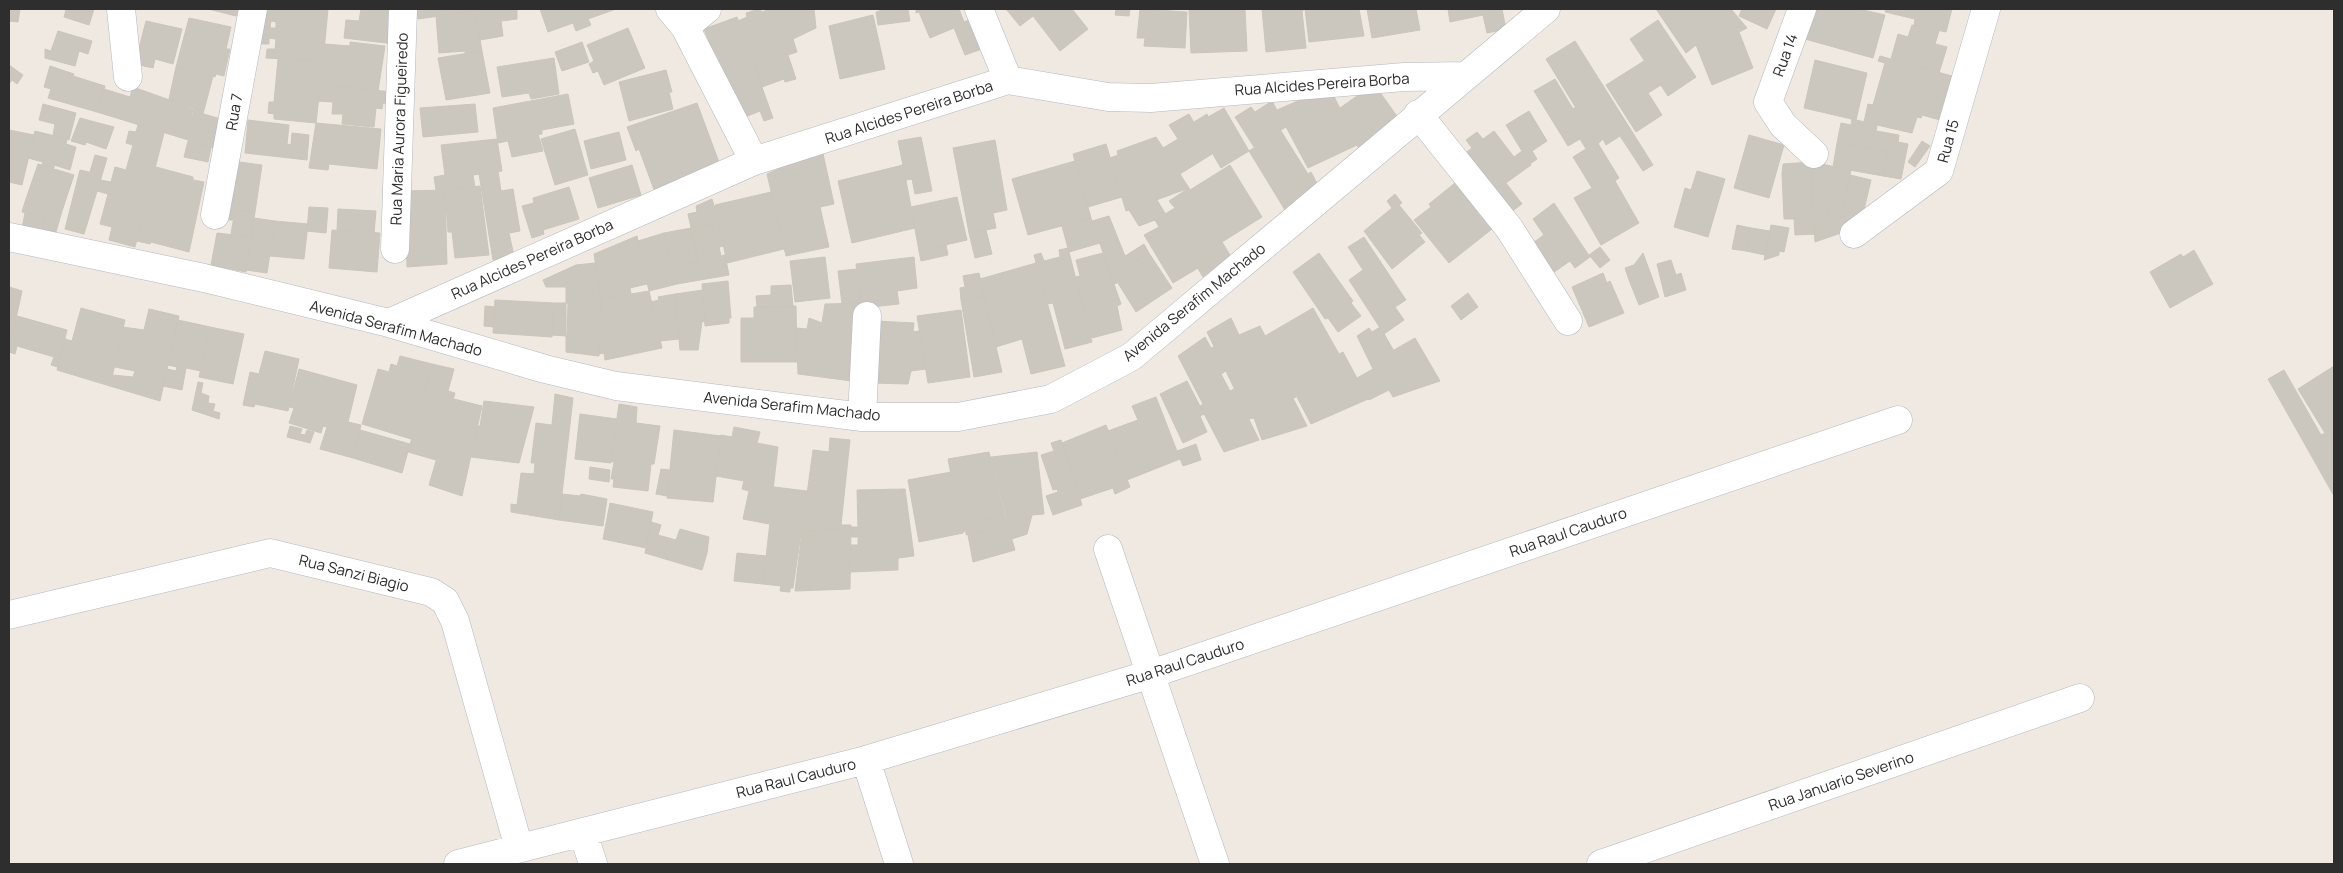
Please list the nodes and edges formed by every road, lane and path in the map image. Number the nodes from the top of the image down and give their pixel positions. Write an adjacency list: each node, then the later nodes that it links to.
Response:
1 (121, 9): 11 (street)
2 (253, 9): 16 (street, Rua 7)
3 (403, 9): 19 (street, Rua Maria Aurora Figueiredo)
4 (707, 9): 9 (street)
5 (979, 9): 12 (street)
6 (1546, 9): 10 (street, Avenida Serafim Machado)
7 (1802, 9): 14 (street, Rua 14)
8 (1986, 9): 17 (street, Rua 15)
9 (677, 18): 15 (street)
10 (1464, 76): 12 (street, Rua Alcides Pereira Borba); 13 (street, Avenida Serafim Machado)
11 (128, 77)
12 (1008, 80): 15 (street, Rua Alcides Pereira Borba)
13 (1418, 114): 21 (street); 23 (street, Avenida Serafim Machado)
14 (1814, 154)
15 (754, 161): 22 (street, Rua Alcides Pereira Borba)
16 (215, 215)
17 (1854, 234)
18 (9, 237): 22 (street, Avenida Serafim Machado)
19 (395, 249)
20 (867, 316): 23 (street)
21 (1568, 321)
22 (389, 323): 23 (street, Avenida Serafim Machado)
23 (862, 417)
24 (1898, 420): 27 (street, Rua Raul Cauduro)
25 (1108, 549): 27 (street)
26 (9, 615): 31 (street, Rua Sanzi Biagio)
27 (1152, 674): 29 (street, Rua Raul Cauduro); 35 (street)
28 (2080, 698): 36 (street, Rua Januario Severino)
29 (866, 760): 30 (street, Rua Raul Cauduro); 34 (street)
30 (583, 832): 31 (street, Rua Raul Cauduro); 33 (street)
31 (519, 848): 32 (street, Rua Raul Cauduro)
32 (458, 864)
33 (593, 864)
34 (899, 864)
35 (1216, 864)
36 (1601, 864)

